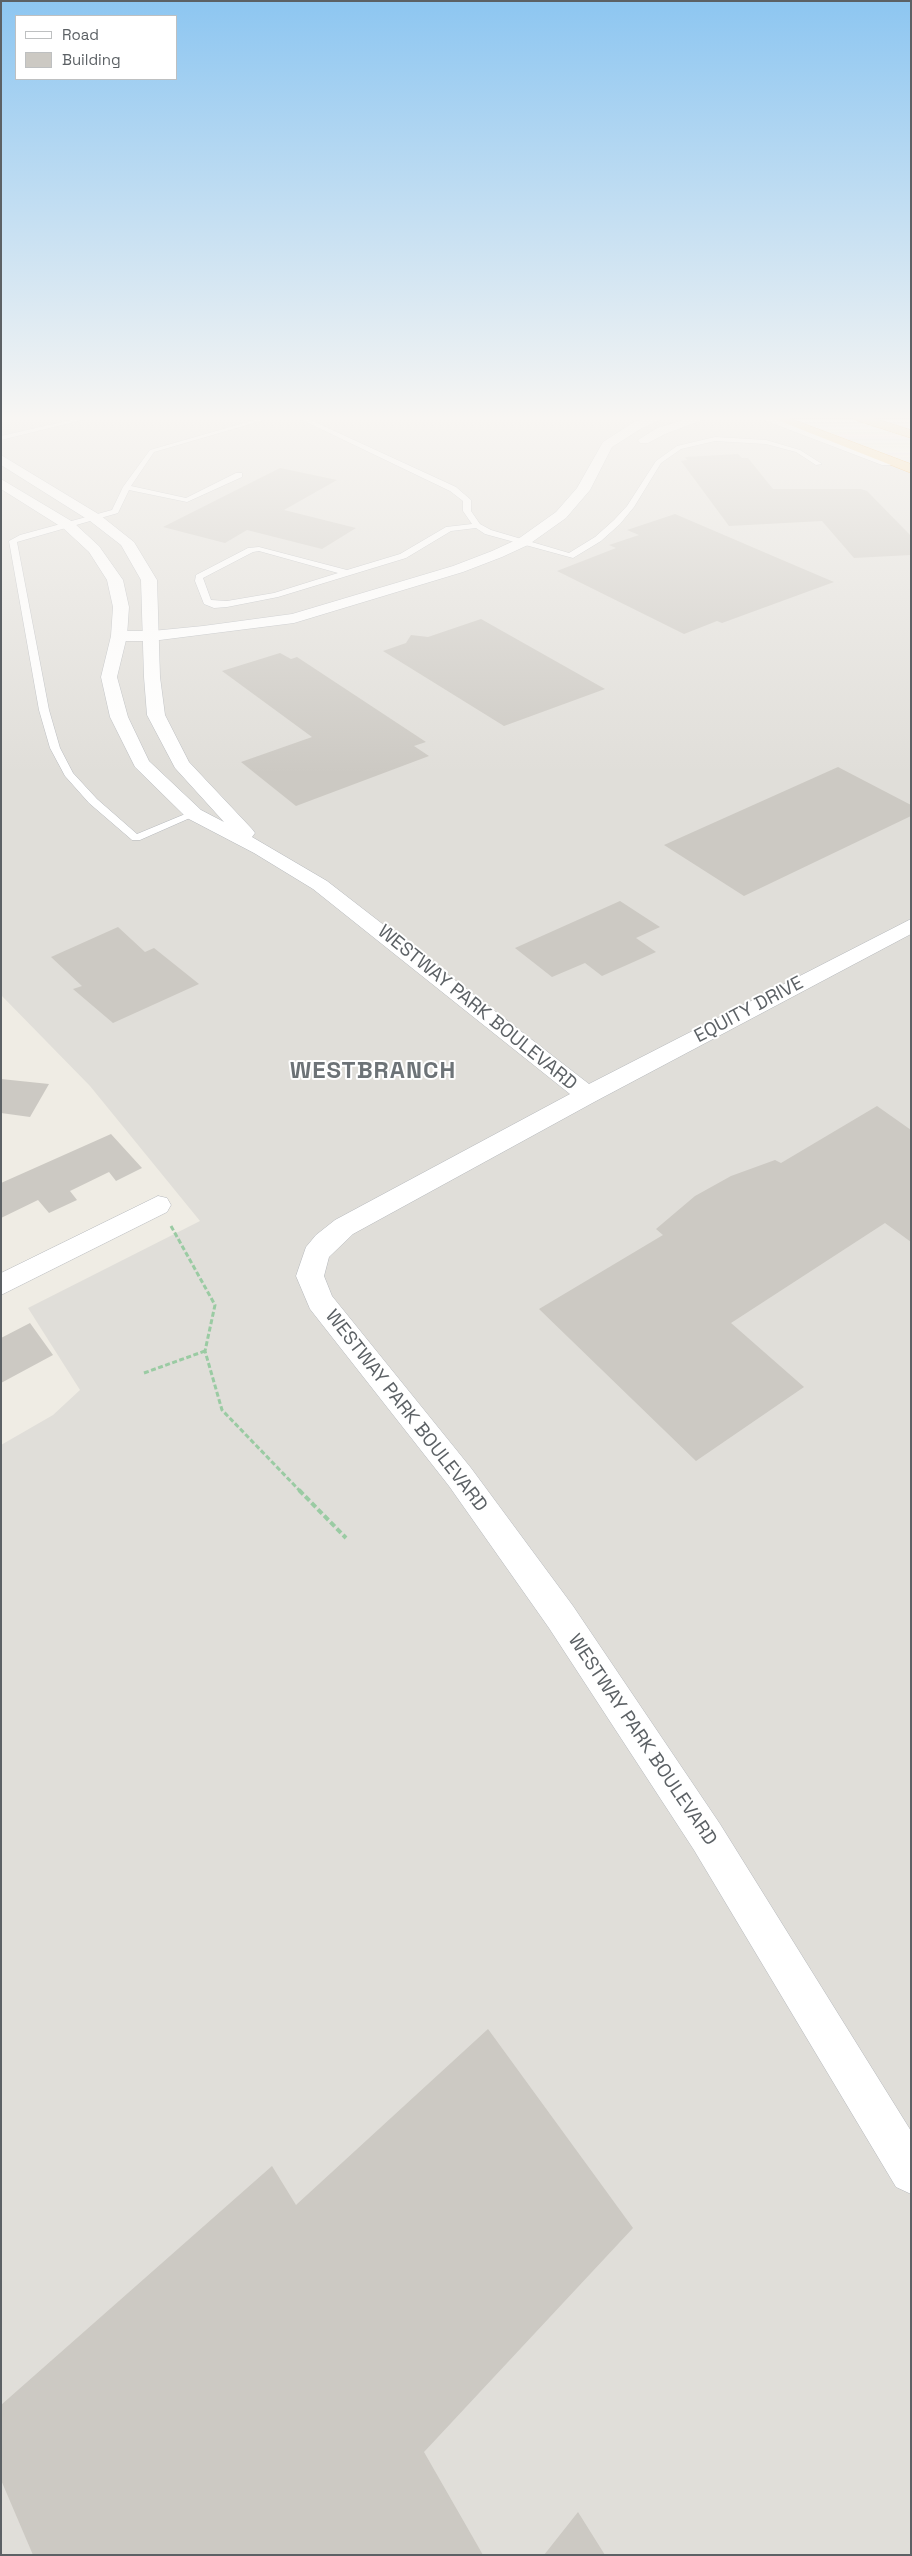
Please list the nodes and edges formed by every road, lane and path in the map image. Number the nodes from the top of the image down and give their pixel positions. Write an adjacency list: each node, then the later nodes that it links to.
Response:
1 (29, 536): 12 (lane)
2 (80, 536): 10 (street, WESTWAY PARK BOULEVARD)
3 (120, 536): 11 (street, WESTWAY PARK BOULEVARD)
4 (437, 536): 9 (lane)
5 (503, 536): 8 (lane)
6 (531, 536): 8 (street)
7 (601, 536): 8 (lane)
8 (523, 542): 11 (street)
9 (347, 573): 9 (lane)
10 (119, 636): 11 (street); 12 (street, WESTWAY PARK BOULEVARD)
11 (152, 636): 13 (street, WESTWAY PARK BOULEVARD)
12 (194, 814): 13 (street, WESTWAY PARK BOULEVARD)
13 (261, 849): 15 (street, WESTWAY PARK BOULEVARD)
14 (911, 925): 15 (street, EQUITY DRIVE)
15 (587, 1095): 21 (street, WESTWAY PARK BOULEVARD)
16 (158, 1204): 17 (street); 18 (path)
17 (1, 1285)
18 (205, 1351): 19 (path); 20 (path)
19 (144, 1373)
20 (346, 1538)
21 (911, 2172)

